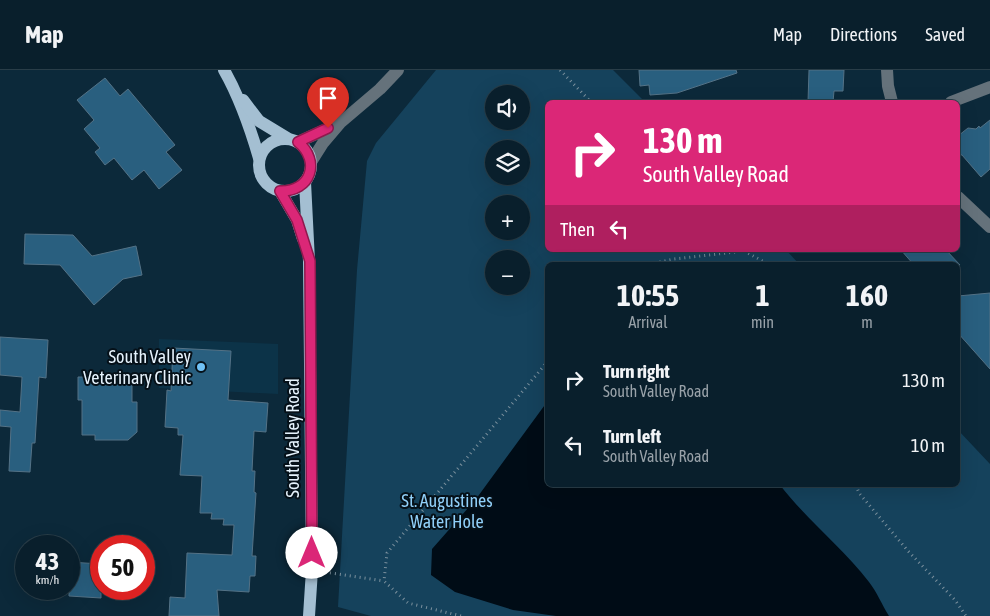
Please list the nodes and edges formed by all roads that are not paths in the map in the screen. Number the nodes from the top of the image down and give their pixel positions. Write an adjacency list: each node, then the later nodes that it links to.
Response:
1 (224, 70): 5 (main road, South Valley Road)
2 (398, 70): 8 (street)
3 (887, 70): 6 (street)
4 (990, 87): 7 (street)
5 (236, 90): 9 (main road, South Valley Road); 10 (main road, South Valley Road)
6 (892, 100)
7 (956, 100)
8 (340, 123): 9 (street); 11 (street)
9 (293, 140): 10 (main road); 11 (main road, South Valley Road)
10 (259, 158): 13 (main road, South Valley Road)
11 (311, 162): 12 (main road, South Valley Road)
12 (305, 182): 13 (main road); 16 (main road, South Valley Road)
13 (280, 191): 16 (main road, South Valley Road)
14 (960, 199): 15 (street)
15 (990, 227)
16 (310, 261): 17 (main road, South Valley Road)
17 (309, 616)

